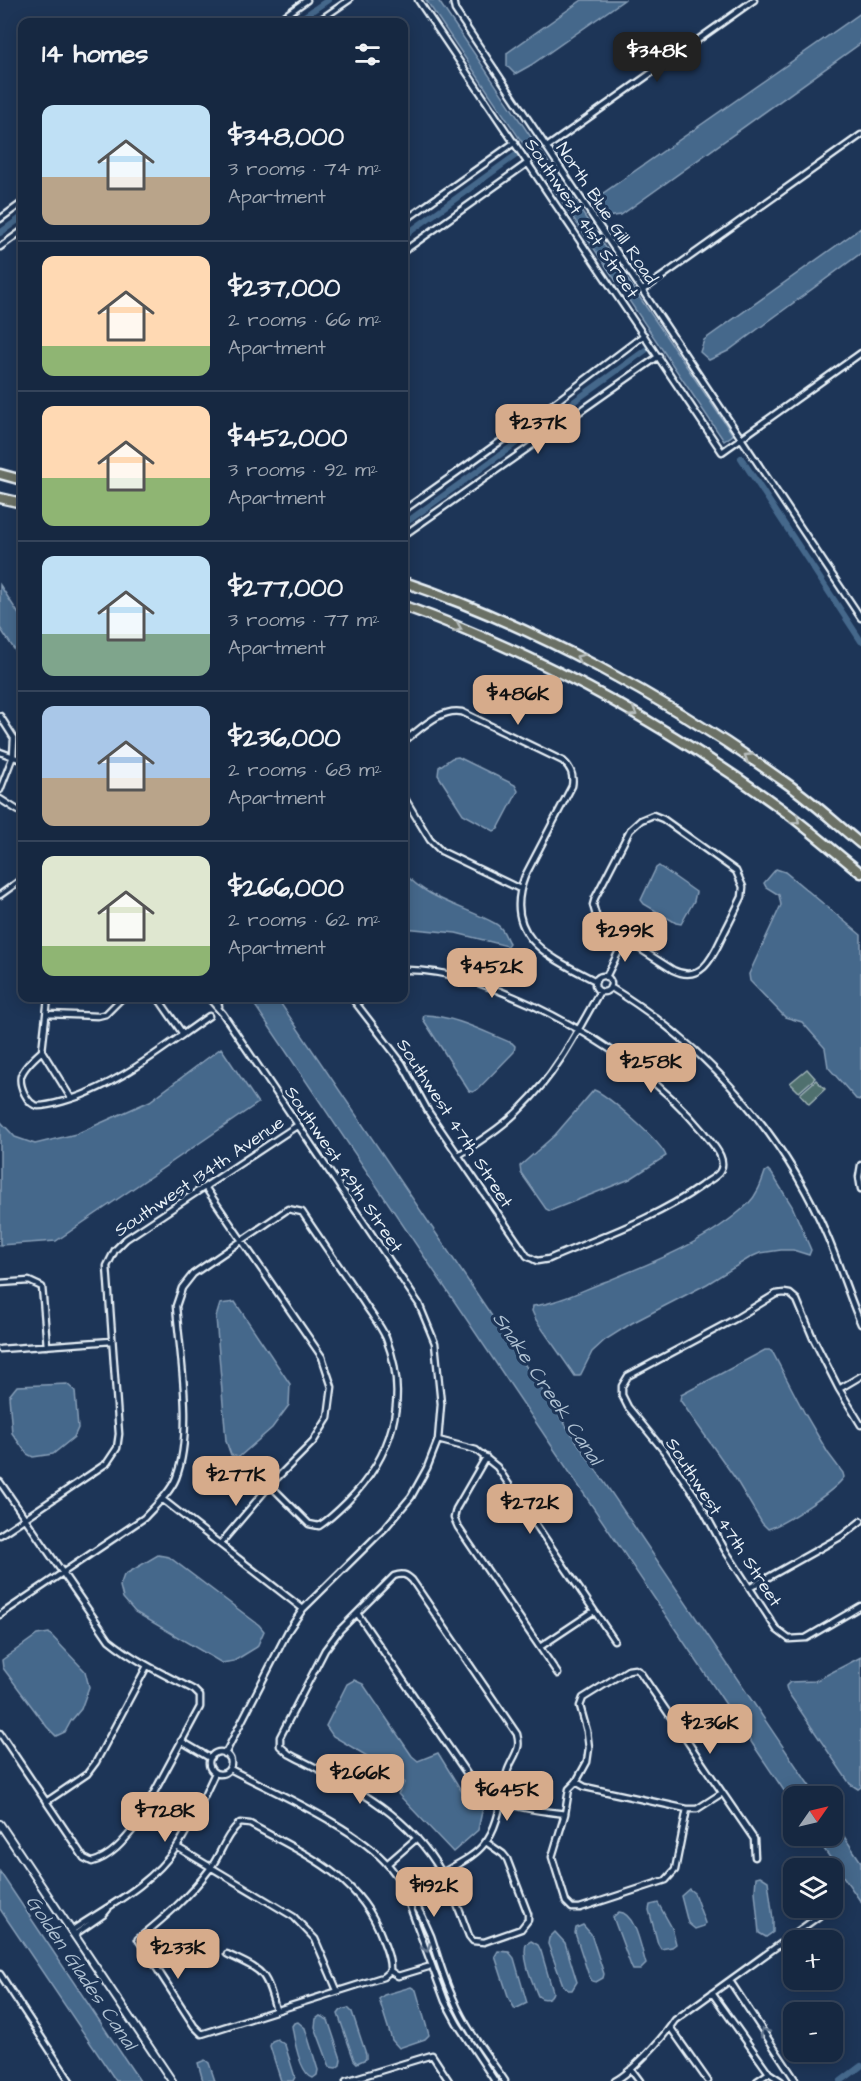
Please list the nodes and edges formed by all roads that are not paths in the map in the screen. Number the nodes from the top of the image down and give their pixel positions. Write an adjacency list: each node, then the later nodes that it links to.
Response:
1 (307, 0): 6 (street)
2 (349, 0): 7 (street)
3 (418, 0): 9 (street, Southwest 41st Street)
4 (454, 0): 10 (street, North Blue Gill Road)
5 (754, 0): 10 (street)
6 (282, 18)
7 (323, 18)
8 (861, 135): 18 (street)
9 (515, 142): 11 (street, Southwest 41st Street); 13 (street)
10 (546, 147): 18 (street, North Blue Gill Road)
11 (529, 162): 17 (street); 19 (street, Southwest 41st Street)
12 (18, 206): 14 (street)
13 (408, 218)
14 (0, 219)
15 (18, 234): 16 (street)
16 (0, 247)
17 (408, 248)
18 (643, 290): 22 (street, North Blue Gill Road)
19 (644, 334): 21 (street, Southwest 41st Street); 27 (street)
20 (861, 353): 22 (street)
21 (659, 356): 22 (street, Southwest 41st Street); 28 (street)
22 (742, 438): 31 (street, North Blue Gill Road)
23 (0, 474): 24 (highway)
24 (18, 479)
25 (0, 498): 26 (highway)
26 (18, 502)
27 (408, 507)
28 (408, 532)
29 (408, 584): 41 (highway, one-way to 29)
30 (408, 608): 42 (highway, one-way to 42)
31 (861, 618)
32 (0, 716): 35 (street)
33 (408, 738): 44 (street)
34 (0, 752): 35 (street)
35 (13, 756): 36 (street); 37 (street)
36 (18, 758)
37 (0, 790)
38 (0, 799): 40 (street)
39 (408, 804): 44 (street)
40 (18, 810)
41 (861, 844)
42 (861, 873)
43 (18, 882): 45 (street)
44 (520, 889): 49 (street)
45 (1, 893)
46 (625, 939): 46 (street); 48 (street)
47 (408, 970): 61 (street)
48 (606, 977): 49 (street); 50 (street)
49 (596, 981): 51 (street)
50 (610, 987): 51 (street); 72 (street)
51 (600, 991): 61 (street)
52 (48, 1002): 58 (street)
53 (118, 1002): 58 (street)
54 (161, 1002): 62 (street)
55 (212, 1002): 59 (street, Southwest 49th Street)
56 (216, 1002): 59 (street, Southwest 49th Street)
57 (355, 1002): 66 (street, Southwest 47th Street)
58 (48, 1014): 63 (street)
59 (223, 1014): 65 (street, Southwest 49th Street)
60 (209, 1016): 62 (street)
61 (579, 1028): 66 (street); 66 (street, Southwest 47th Street)
62 (183, 1034): 64 (street)
63 (42, 1051): 64 (street); 64 (street)
64 (71, 1098)
65 (298, 1125): 68 (street, Southwest 134th Avenue); 79 (street, Southwest 49th Street)
66 (459, 1155)
67 (860, 1167): 69 (street)
68 (205, 1187): 70 (street); 73 (street, Southwest 134th Avenue)
69 (861, 1189)
70 (243, 1240): 82 (street); 82 (street); 83 (street)
71 (0, 1282): 74 (street)
72 (861, 1324)
73 (112, 1341): 74 (street); 84 (street)
74 (47, 1346): 75 (street)
75 (0, 1349)
76 (861, 1376): 77 (street)
77 (839, 1389): 78 (street); 89 (street, Southwest 47th Street)
78 (861, 1425)
79 (438, 1440): 80 (street); 91 (street)
80 (486, 1457): 92 (street); 96 (street)
81 (0, 1482): 84 (street)
82 (270, 1485): 87 (street)
83 (162, 1499): 87 (street); 88 (street)
84 (25, 1518): 86 (street); 88 (street)
85 (861, 1521): 89 (street)
86 (0, 1535)
87 (220, 1544): 91 (street)
88 (62, 1573): 94 (street); 97 (street)
89 (751, 1587): 90 (street, Southwest 47th Street)
90 (861, 1606)
91 (303, 1609): 101 (street)
92 (594, 1611): 95 (street); 96 (street)
93 (357, 1613): 108 (street); 108 (street); 112 (street)
94 (0, 1615)
95 (614, 1640)
96 (540, 1647): 98 (street)
97 (147, 1666): 100 (street); 107 (street)
98 (558, 1674)
99 (0, 1732): 107 (street)
100 (181, 1741): 102 (street); 107 (street)
101 (225, 1754): 102 (street); 103 (street)
102 (210, 1758): 104 (street)
103 (230, 1768): 104 (street); 116 (street)
104 (215, 1773): 114 (street)
105 (576, 1782): 106 (street); 109 (street); 110 (street)
106 (722, 1793): 109 (street); 115 (street)
107 (46, 1802)
108 (501, 1802): 110 (street); 113 (street)
109 (687, 1809): 110 (street)
110 (564, 1814)
111 (0, 1824): 121 (street)
112 (417, 1838): 116 (street); 118 (street)
113 (486, 1842): 118 (street); 118 (street)
114 (177, 1847): 117 (street); 121 (street)
115 (755, 1857)
116 (387, 1864): 119 (street)
117 (210, 1869): 124 (street); 127 (street); 129 (street)
118 (442, 1873)
119 (396, 1875): 137 (street, one-way to 137); 138 (street)
120 (816, 1918): 126 (street)
121 (72, 1933): 134 (street)
122 (227, 1954): 129 (street)
123 (429, 1967): 124 (street)
124 (390, 1971): 127 (street)
125 (0, 1974): 133 (street)
126 (729, 1981): 128 (street); 144 (street, one-way to 126)
127 (336, 1990): 129 (street)
128 (712, 1993): 130 (street); 132 (street)
129 (276, 2010)
130 (670, 2027): 131 (street); 141 (street)
131 (631, 2069): 139 (street); 140 (street)
132 (770, 2073): 142 (street); 143 (street)
133 (70, 2081)
134 (171, 2081)
135 (346, 2081): 136 (street)
136 (449, 2081)
137 (495, 2081)
138 (505, 2081)
139 (615, 2081)
140 (640, 2081)
141 (708, 2081)
142 (758, 2081)
143 (781, 2081)
144 (795, 2081)

